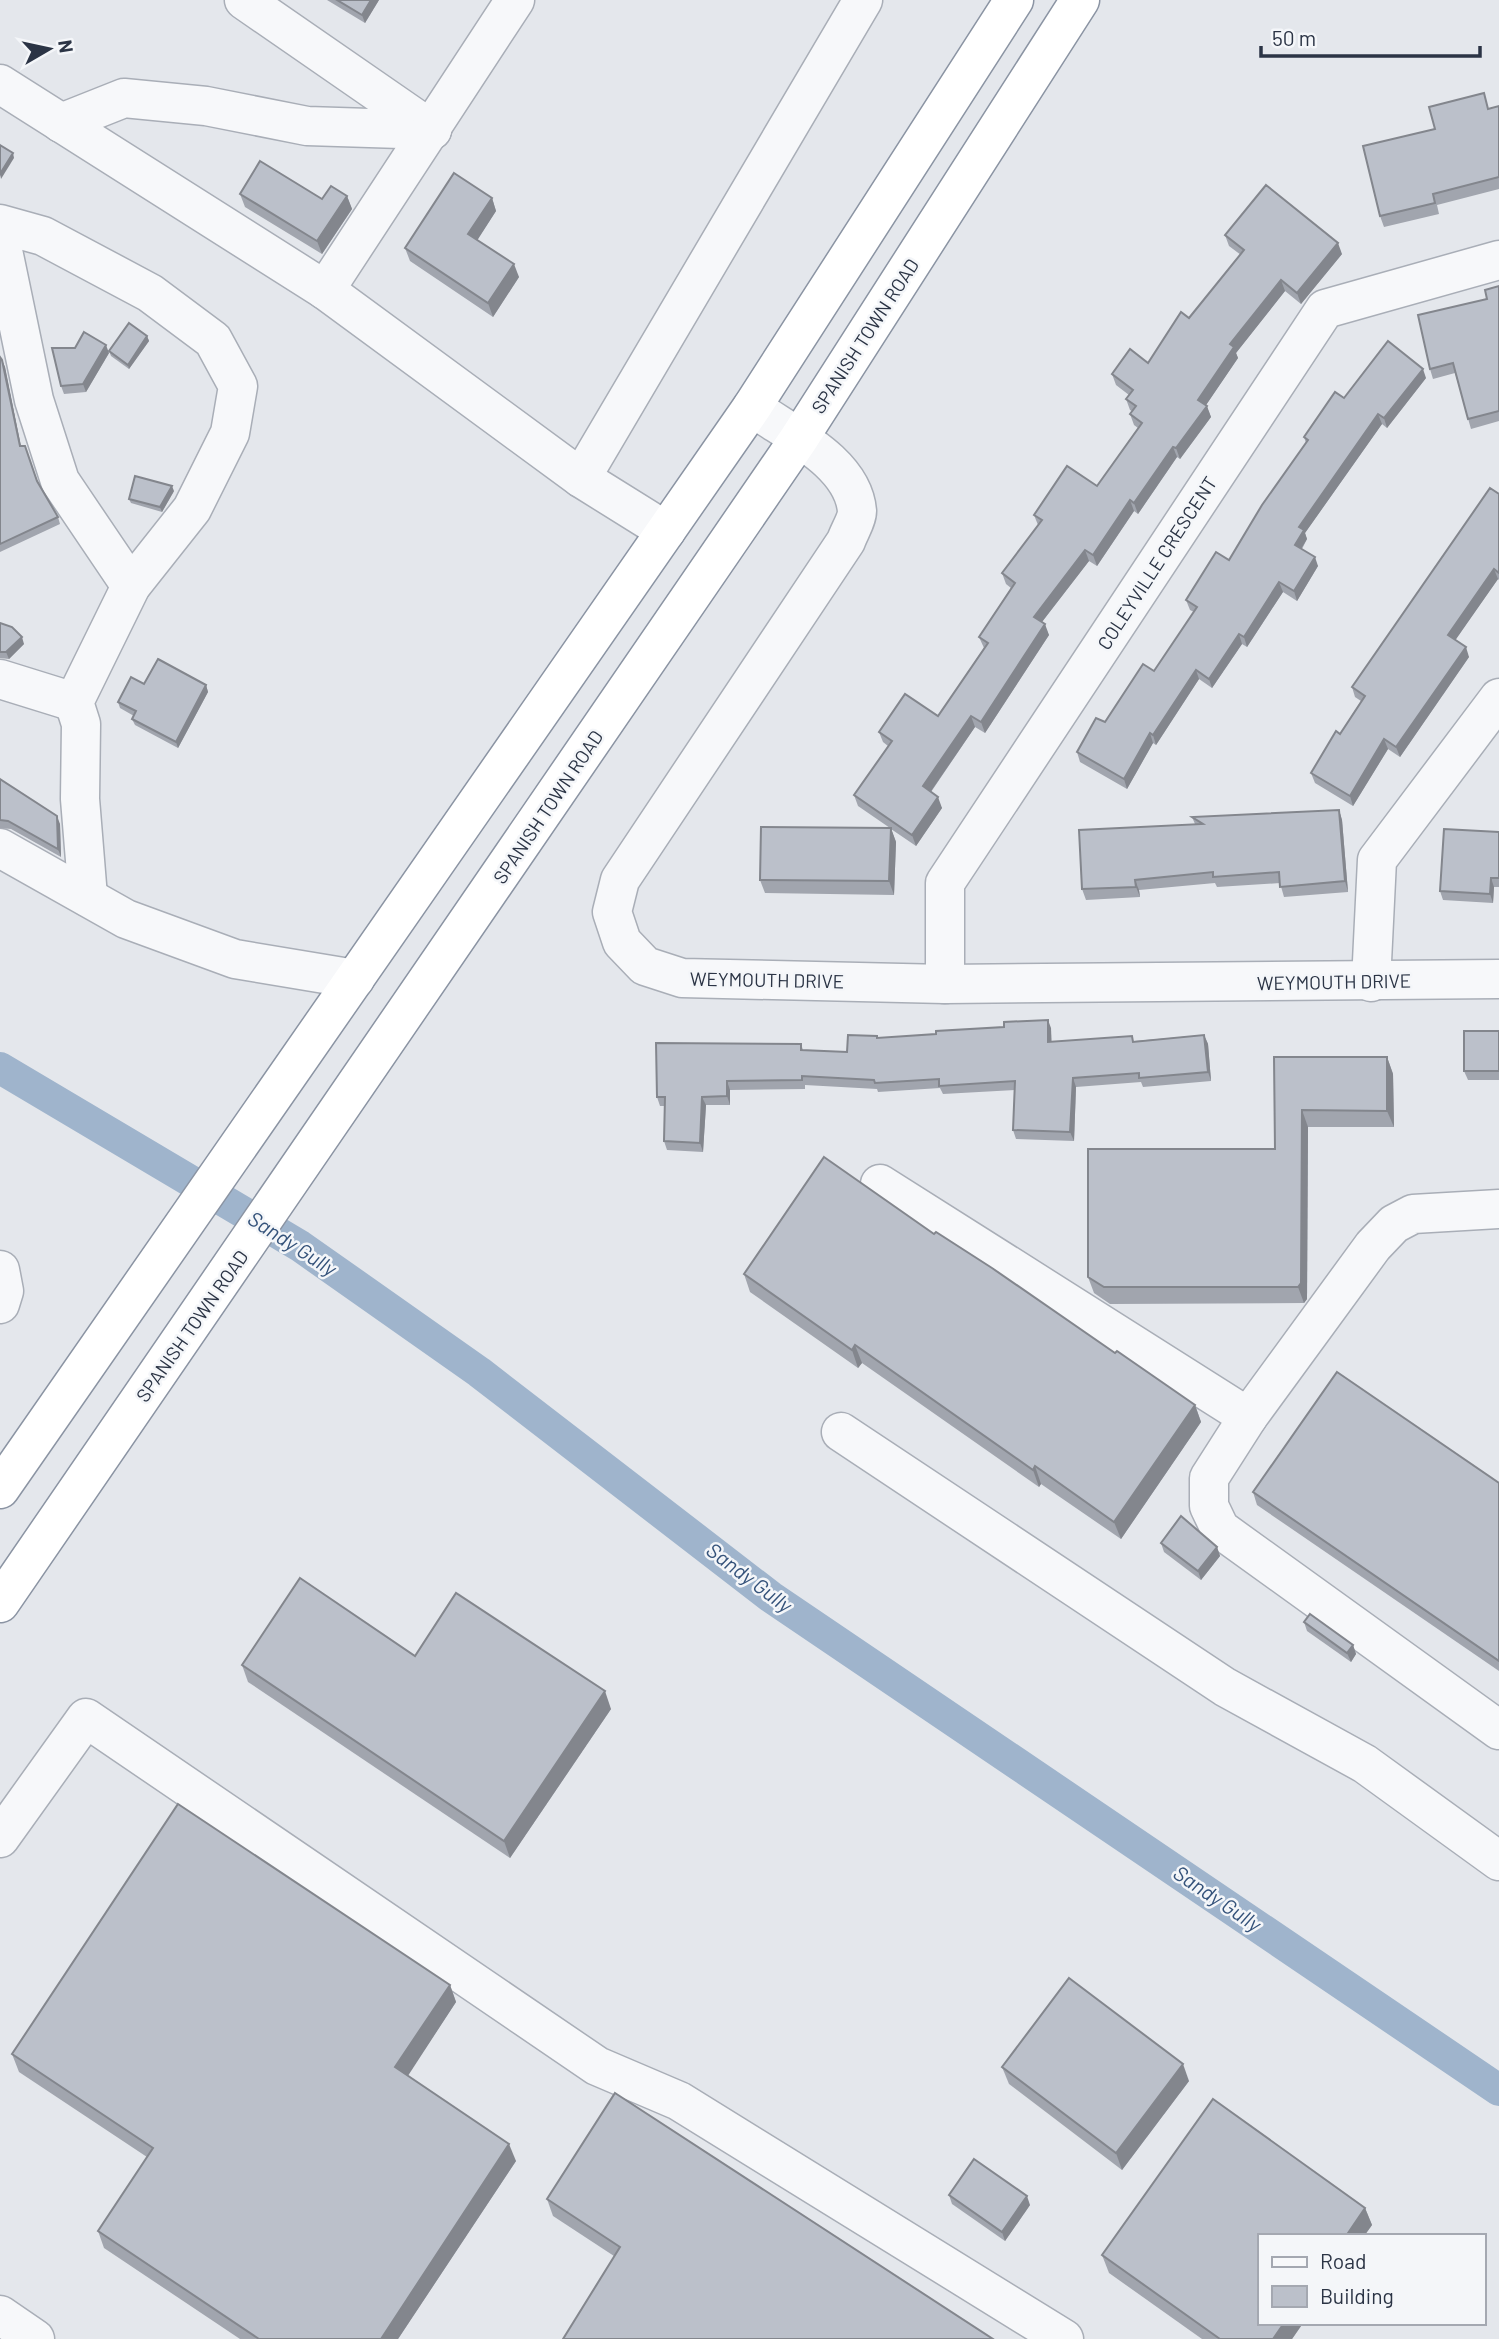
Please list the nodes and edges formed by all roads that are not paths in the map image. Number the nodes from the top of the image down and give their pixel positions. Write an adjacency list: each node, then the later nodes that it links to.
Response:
1 (516, 0): 8 (street)
2 (863, 0): 15 (street)
3 (1080, 0): 14 (highway, SPANISH TOWN ROAD)
4 (258, 4): 8 (street)
5 (1002, 4): 13 (highway)
6 (0, 84): 7 (street)
7 (61, 122): 8 (street); 12 (street)
8 (432, 131): 12 (street)
9 (0, 224): 17 (street)
10 (0, 236): 17 (street)
11 (1499, 260): 26 (street, COLEYVILLE CRESCENT)
12 (325, 290): 15 (street)
13 (752, 407): 14 (street, WEYMOUTH DRIVE); 16 (highway)
14 (798, 440): 26 (street, WEYMOUTH DRIVE); 34 (highway, SPANISH TOWN ROAD)
15 (581, 478): 16 (street)
16 (666, 531): 23 (highway)
17 (131, 586): 20 (street)
18 (0, 679): 20 (street)
19 (1499, 698): 25 (street)
20 (75, 702): 22 (street)
21 (0, 848): 22 (street)
22 (88, 897): 23 (street)
23 (355, 979): 33 (highway)
24 (1499, 979): 25 (street, WEYMOUTH DRIVE)
25 (1371, 982): 26 (street, WEYMOUTH DRIVE)
26 (945, 984)
27 (880, 1184): 31 (street)
28 (1499, 1209): 31 (street)
29 (0, 1270): 30 (street)
30 (0, 1304)
31 (1248, 1417): 35 (street)
32 (841, 1432): 37 (street)
33 (0, 1489)
34 (0, 1602)
35 (1499, 1730)
36 (0, 1838): 40 (street)
37 (1499, 1861)
38 (0, 2315): 39 (street)
39 (35, 2339)
40 (1064, 2339)

